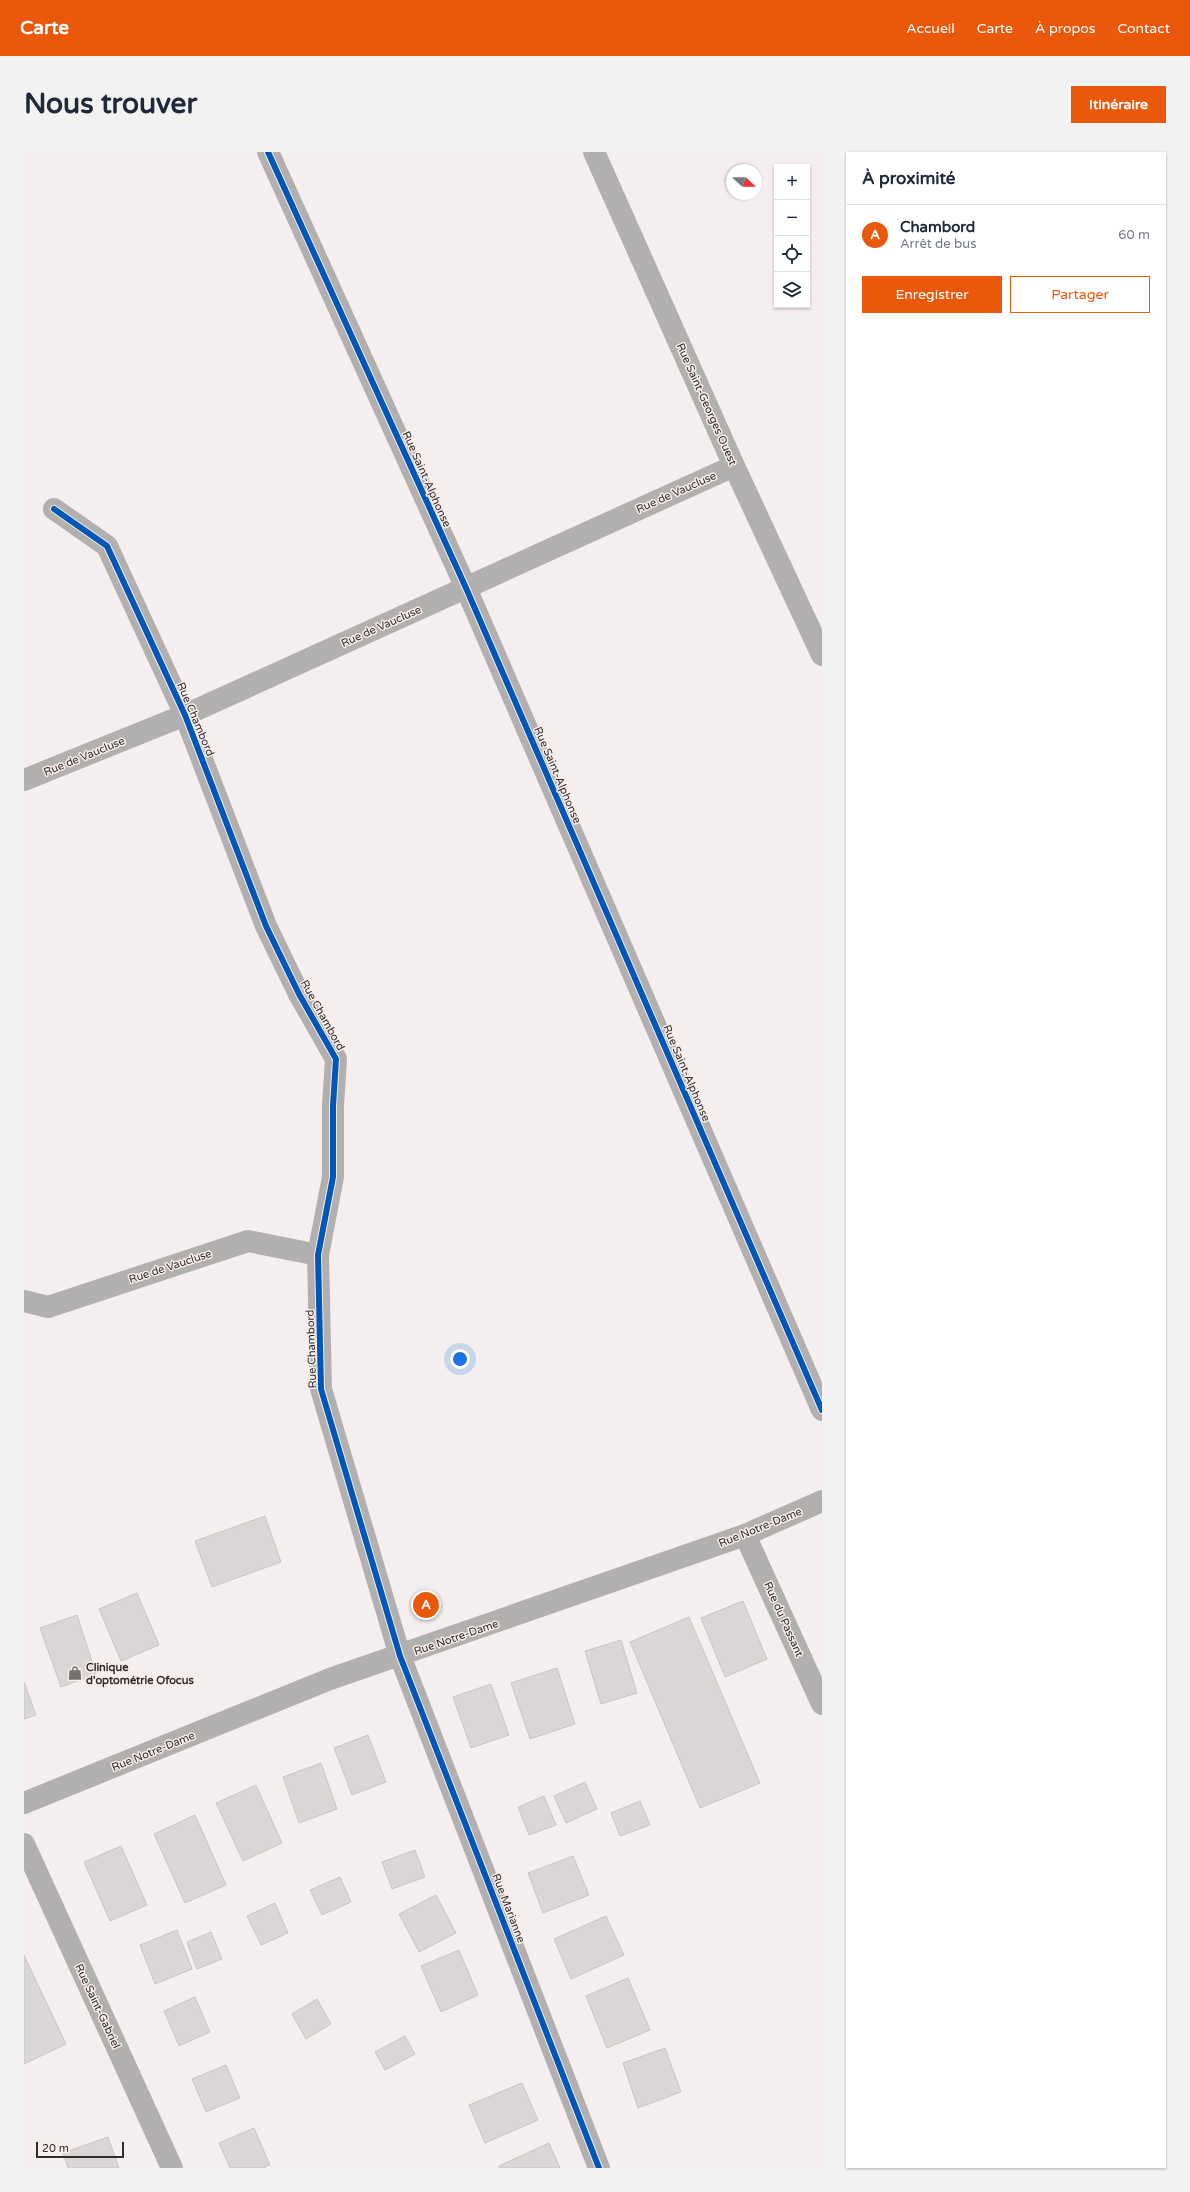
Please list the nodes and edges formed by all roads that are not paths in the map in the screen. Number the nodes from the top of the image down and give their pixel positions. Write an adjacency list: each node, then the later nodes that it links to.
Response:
1 (268, 152): 5 (street, Rue Saint-Alphonse)
2 (594, 152): 3 (street, Rue Saint-Georges Ouest)
3 (734, 466): 5 (street, Rue de Vaucluse); 6 (street, Rue Saint-Georges Ouest)
4 (54, 509): 7 (street, Rue Chambord)
5 (466, 588): 7 (street, Rue de Vaucluse); 11 (street, Rue Saint-Alphonse)
6 (822, 655)
7 (185, 715): 8 (street, Rue de Vaucluse); 9 (street, Rue Chambord)
8 (24, 780)
9 (318, 1255): 10 (street, Rue de Vaucluse); 14 (street, Rue Chambord)
10 (24, 1301)
11 (822, 1410)
12 (822, 1501): 13 (street, Rue Notre-Dame)
13 (746, 1535): 14 (street, Rue Notre-Dame); 15 (street, Rue du Passant)
14 (400, 1656): 16 (street, Rue Notre-Dame); 19 (street, Rue Marianne)
15 (822, 1704)
16 (24, 1803)
17 (24, 1844): 18 (street, Rue Saint-Gabriel)
18 (172, 2168)
19 (599, 2168)

